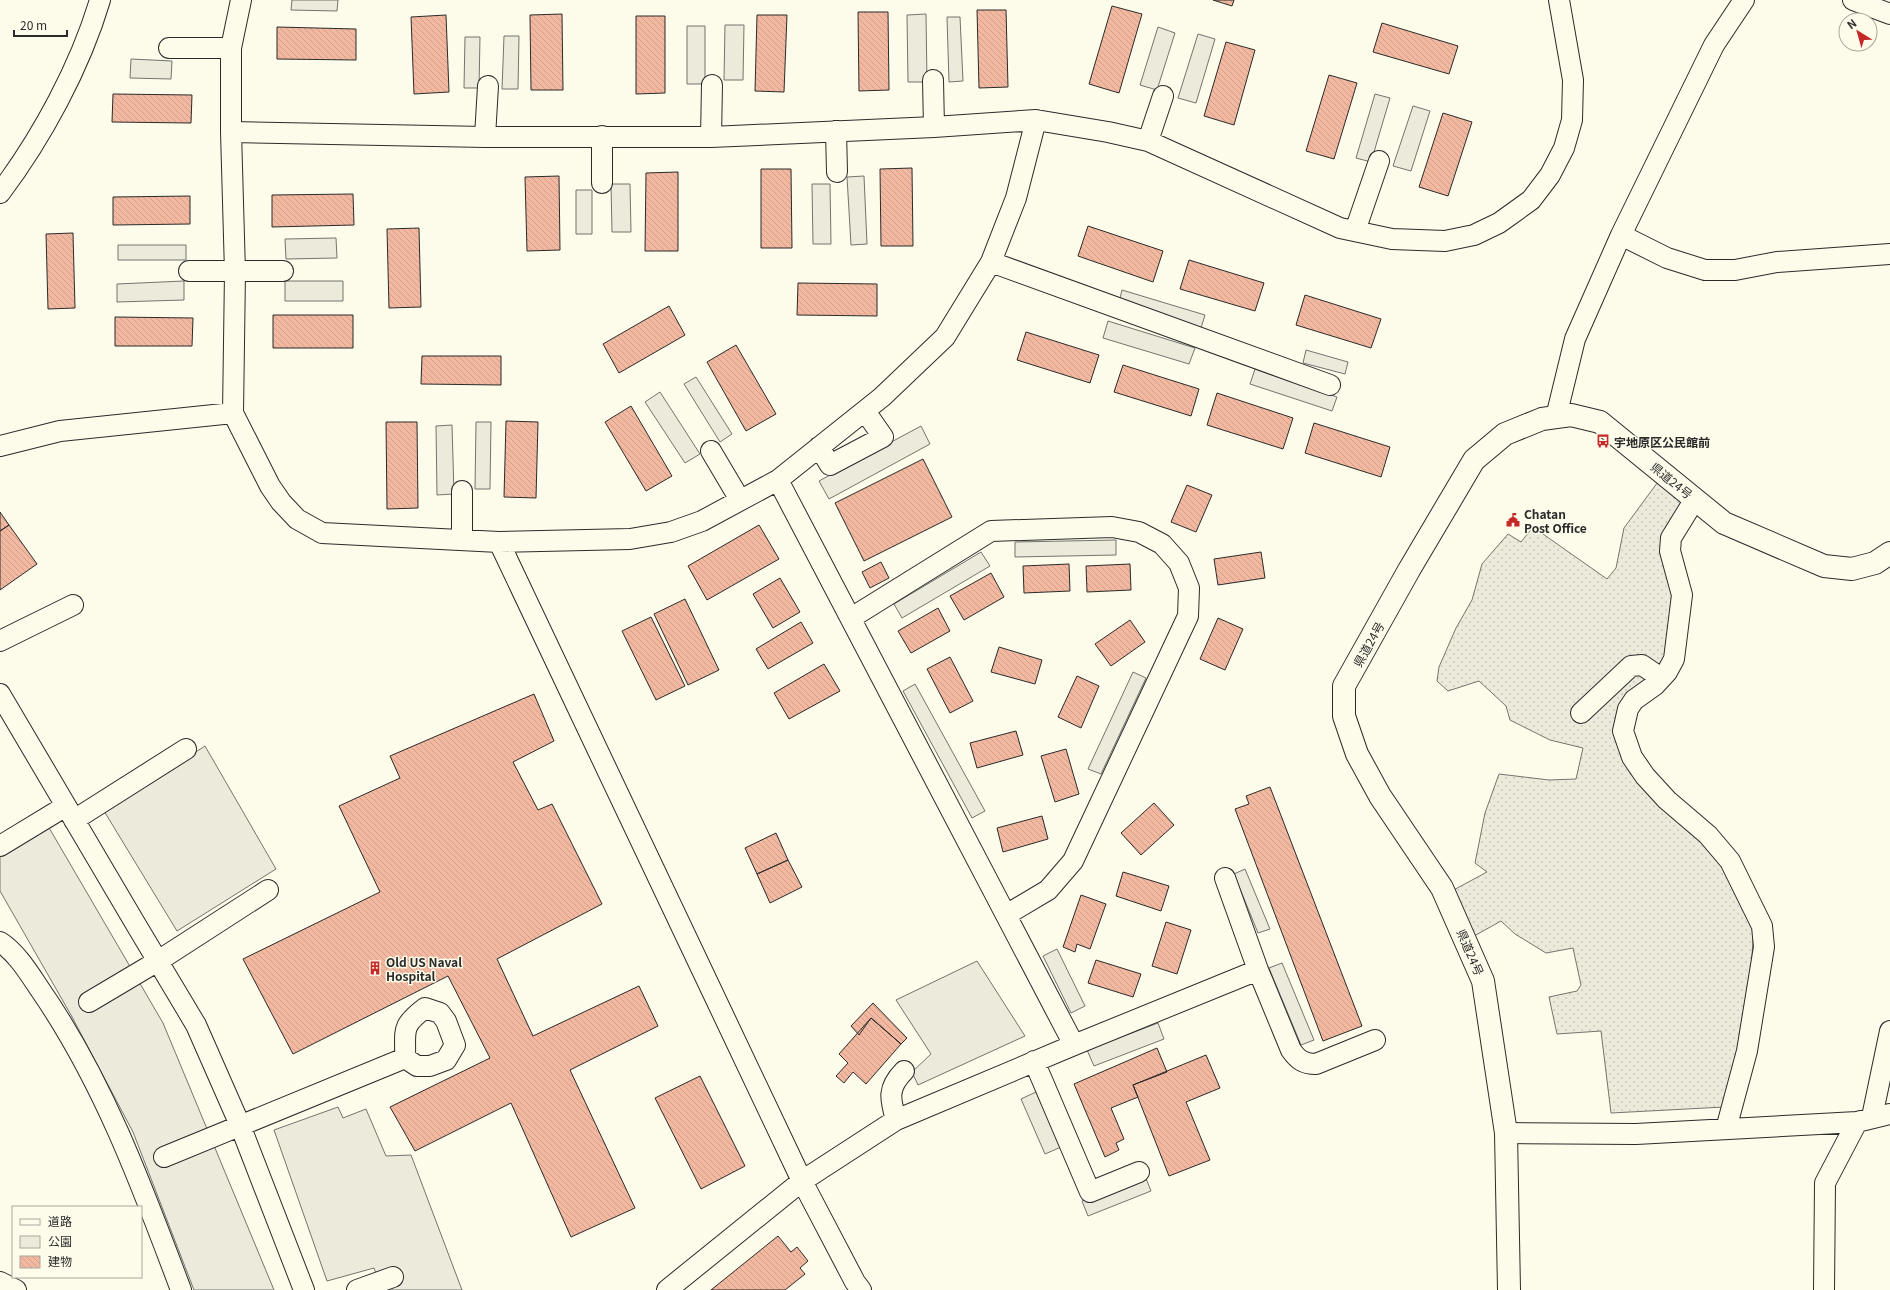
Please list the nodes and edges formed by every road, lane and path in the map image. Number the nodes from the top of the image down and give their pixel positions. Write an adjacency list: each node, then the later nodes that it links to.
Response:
1 (100, 0): 24 (street)
2 (240, 0): 8 (street)
3 (1559, 0): 25 (street)
4 (1744, 0): 26 (street)
5 (1853, 0): 6 (street)
6 (1890, 14)
7 (169, 48): 8 (street)
8 (231, 48): 16 (street)
9 (934, 80): 14 (street)
10 (712, 85): 18 (street)
11 (488, 86): 19 (street)
12 (1164, 96): 20 (street)
13 (1036, 120): 14 (street); 20 (street); 28 (street)
14 (934, 127): 15 (street)
15 (836, 131): 18 (street); 22 (street)
16 (231, 132): 19 (street); 31 (street)
17 (602, 136): 18 (street); 19 (street); 23 (street)
18 (711, 136)
19 (485, 137)
20 (1148, 141): 25 (street)
21 (1379, 162): 25 (street)
22 (836, 172)
23 (602, 183)
24 (0, 193)
25 (1355, 231)
26 (1621, 235): 27 (street); 35 (street)
27 (1890, 254)
28 (991, 262): 32 (street); 33 (street)
29 (283, 271): 31 (street)
30 (189, 272): 31 (street)
31 (235, 272): 34 (street)
32 (1330, 385)
33 (865, 411): 37 (street); 37 (street)
34 (233, 413): 36 (street); 43 (street)
35 (1556, 417): 41 (main road, 県道24号); 72 (main road, 県道24号)
36 (0, 446)
37 (819, 447): 39 (street)
38 (711, 451): 42 (street)
39 (778, 480): 42 (street); 47 (street)
40 (462, 491): 43 (street)
41 (1695, 499): 45 (main road, 県道24号); 49 (street)
42 (740, 500): 44 (street)
43 (462, 540): 44 (street)
44 (499, 542): 75 (street)
45 (1890, 553)
46 (73, 605): 48 (street)
47 (851, 618): 57 (street); 57 (street)
48 (0, 641)
49 (1661, 678): 51 (street); 71 (street)
50 (0, 694): 53 (street)
51 (1581, 713)
52 (186, 749): 53 (street)
53 (70, 813): 54 (street); 59 (street)
54 (0, 846)
55 (1225, 878): 60 (street)
56 (268, 890): 59 (street)
57 (1006, 915): 64 (street)
58 (0, 942): 79 (street)
59 (158, 962): 61 (street); 70 (street)
60 (1258, 970): 63 (street); 64 (street)
61 (89, 1002)
62 (1890, 1031): 68 (street)
63 (1375, 1040)
64 (1074, 1044): 66 (street)
65 (405, 1058): 70 (street)
66 (1034, 1061): 69 (street); 74 (street)
67 (904, 1071): 69 (street)
68 (1873, 1117): 71 (street); 85 (street)
69 (896, 1120): 75 (street)
70 (240, 1125): 73 (street); 80 (street)
71 (1726, 1129): 72 (street)
72 (1506, 1133): 84 (main road, 県道24号)
73 (164, 1157)
74 (1139, 1172)
75 (802, 1181): 82 (street); 83 (street)
76 (392, 1277): 81 (street)
77 (0, 1282): 78 (street)
78 (16, 1290)
79 (181, 1290)
80 (304, 1290)
81 (357, 1290)
82 (667, 1290)
83 (862, 1290)
84 (1509, 1290)
85 (1824, 1290)

